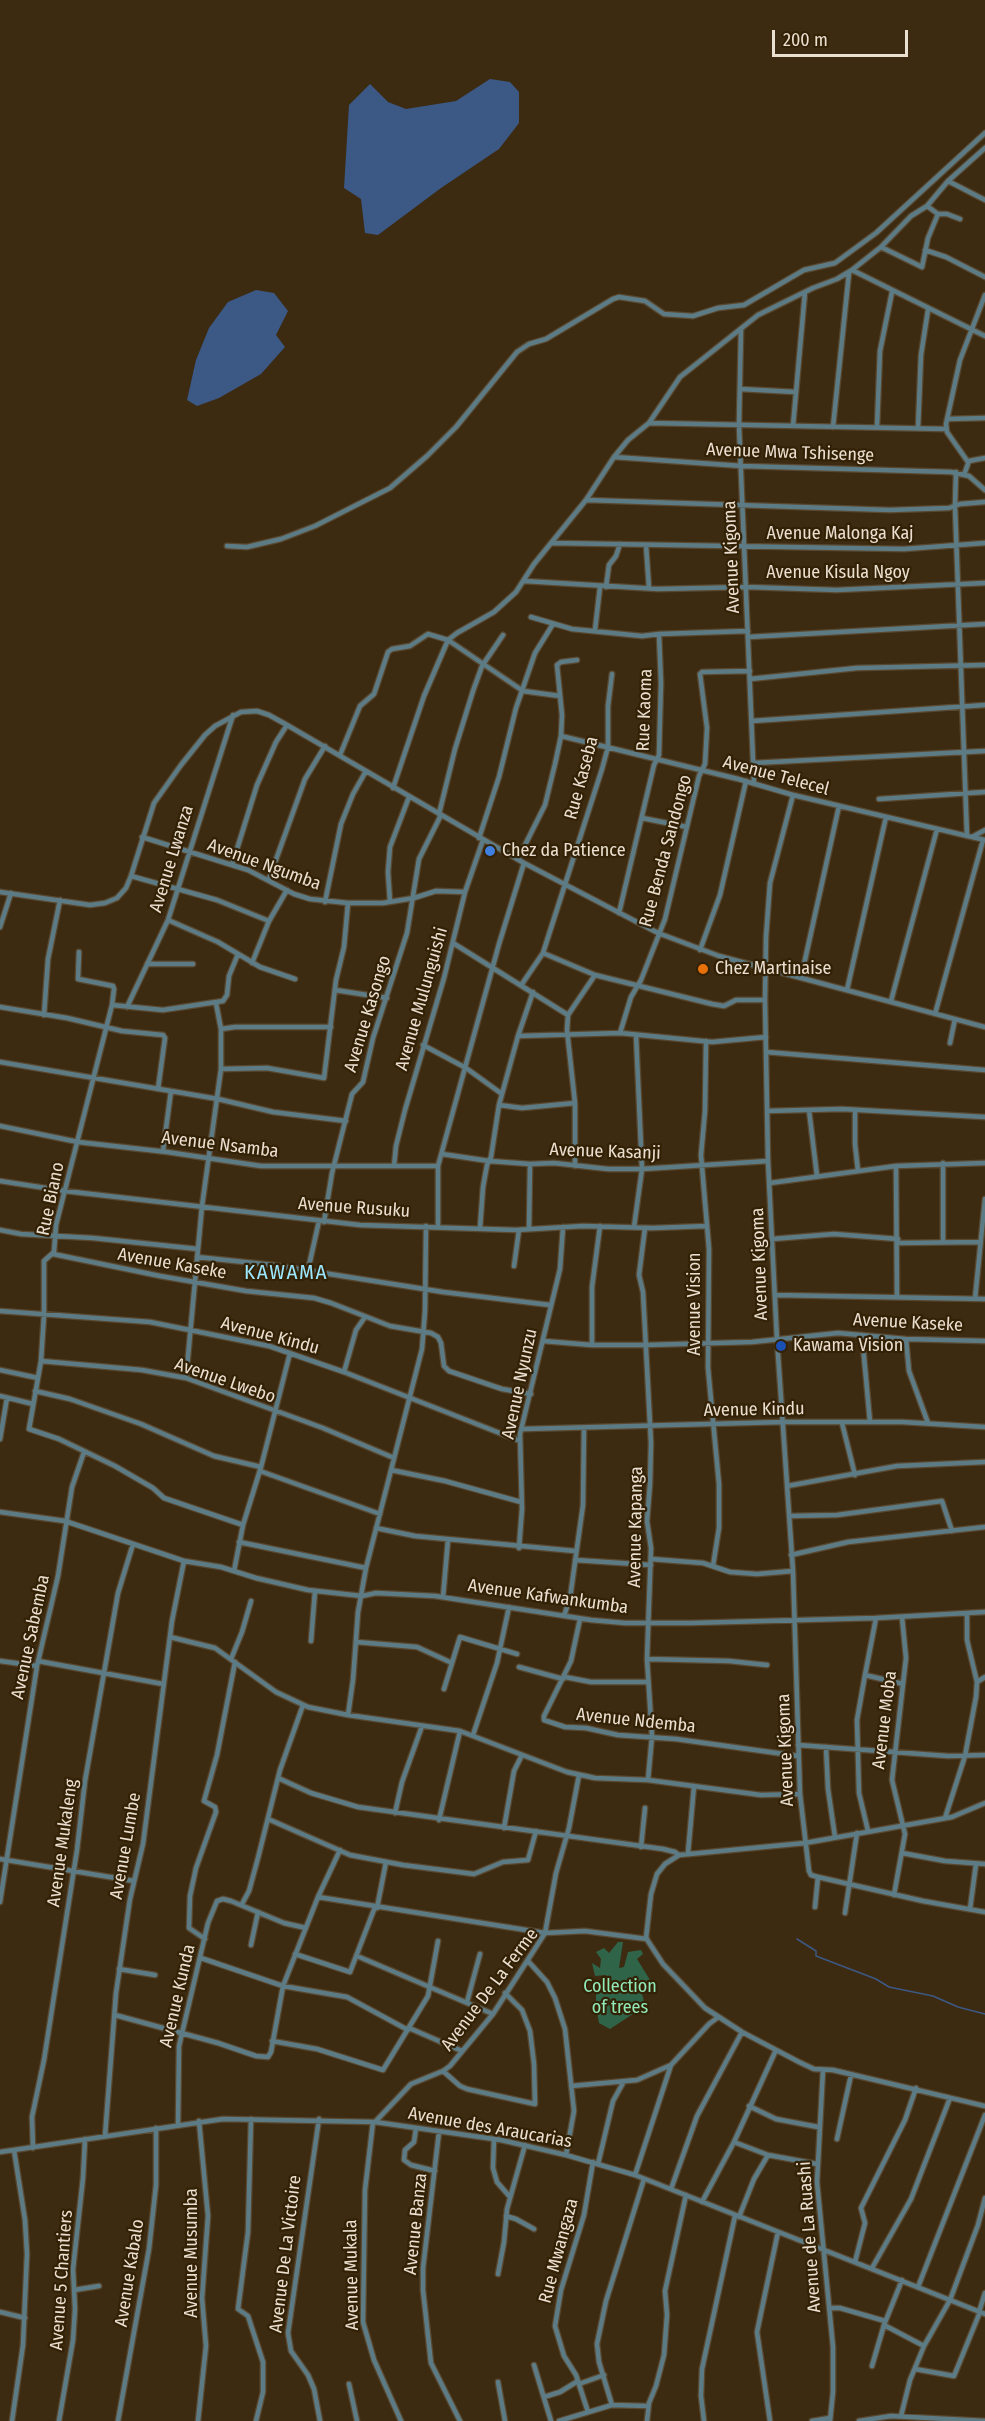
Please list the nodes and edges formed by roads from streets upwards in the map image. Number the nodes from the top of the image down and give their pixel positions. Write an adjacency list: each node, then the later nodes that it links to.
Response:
1 (985, 133): 46 (street)
2 (985, 148): 3 (street)
3 (948, 181): 4 (street); 5 (street)
4 (985, 200)
5 (927, 206): 6 (street); 8 (street)
6 (938, 214): 7 (street); 9 (street)
7 (960, 219)
8 (881, 247): 9 (street); 10 (street)
9 (926, 250): 11 (street)
10 (850, 272): 12 (street); 13 (street); 26 (street)
11 (985, 277)
12 (805, 292): 16 (street); 20 (street)
13 (892, 292): 15 (street); 27 (street)
14 (985, 295): 17 (street)
15 (928, 310): 17 (street); 28 (street)
16 (741, 330): 19 (street, Avenue Kigoma); 23 (street)
17 (973, 331): 18 (street); 22 (street)
18 (985, 336)
19 (740, 389): 20 (street); 24 (street, Avenue Kigoma)
20 (796, 392): 25 (street)
21 (985, 418): 22 (street)
22 (947, 419): 29 (street)
23 (649, 423): 24 (street); 30 (street)
24 (740, 425): 25 (street); 33 (street, Avenue Kigoma)
25 (793, 426): 26 (street)
26 (833, 427): 27 (street)
27 (877, 427): 28 (street)
28 (918, 428): 29 (street)
29 (946, 429): 32 (street)
30 (614, 457): 33 (street, Avenue Mwa Tshisenge); 37 (street)
31 (985, 458): 32 (street)
32 (968, 462): 35 (street)
33 (742, 466): 34 (street, Avenue Mwa Tshisenge); 39 (street, Avenue Kigoma)
34 (956, 472): 35 (street, Avenue Mwa Tshisenge); 40 (street)
35 (964, 475): 36 (street, Avenue Mwa Tshisenge)
36 (985, 490)
37 (586, 500): 39 (street); 41 (street)
38 (985, 502): 40 (street)
39 (744, 506): 40 (street); 47 (street, Avenue Kigoma)
40 (955, 506): 45 (street)
41 (552, 543): 43 (street, Avenue Malonga Kaj); 48 (street)
42 (985, 543): 45 (street, Avenue Malonga Kaj)
43 (620, 544): 44 (street, Avenue Malonga Kaj); 51 (street)
44 (646, 545): 47 (street, Avenue Malonga Kaj); 53 (street)
45 (957, 545): 47 (street, Avenue Malonga Kaj); 50 (street)
46 (227, 546)
47 (745, 547): 52 (street, Avenue Kigoma)
48 (524, 581): 51 (street, Avenue Kisula Ngoy); 62 (street)
49 (985, 583): 50 (street, Avenue Kisula Ngoy)
50 (959, 584): 52 (street, Avenue Kisula Ngoy); 57 (street)
51 (603, 587): 53 (street, Avenue Kisula Ngoy); 58 (street)
52 (747, 587): 53 (street, Avenue Kisula Ngoy); 60 (street, Avenue Kigoma)
53 (649, 588)
54 (531, 617): 55 (street)
55 (553, 624): 58 (street); 70 (street, Avenue Mulunguishi)
56 (985, 624): 57 (street)
57 (960, 626): 60 (street); 66 (street)
58 (595, 630): 59 (street)
59 (659, 634): 60 (street); 83 (street, Rue Kaoma)
60 (748, 634): 67 (street, Avenue Kigoma)
61 (503, 635): 65 (street, Avenue Kasongo)
62 (448, 640): 65 (street); 82 (street); 89 (street)
63 (577, 660): 71 (street)
64 (985, 665): 66 (street)
65 (482, 666): 70 (street); 96 (street, Avenue Kasongo)
66 (962, 666): 69 (street); 73 (street)
67 (750, 672): 69 (street, Avenue Kigoma); 86 (street, Rue Benda Sandongo)
68 (612, 674): 79 (street, Rue Kaseba)
69 (750, 679): 75 (street, Avenue Kigoma)
70 (523, 691): 71 (street); 104 (street, Avenue Mulunguishi)
71 (560, 696): 77 (street)
72 (985, 705): 73 (street)
73 (963, 706): 75 (street); 81 (street)
74 (233, 715): 76 (street); 102 (street); 106 (street, Avenue Lwanza)
75 (752, 721): 84 (street, Avenue Kigoma)
76 (287, 725): 78 (street); 109 (street)
77 (561, 736): 79 (street, Avenue Telecel); 107 (street)
78 (325, 746): 82 (street); 111 (street)
79 (608, 747): 83 (street, Avenue Telecel); 112 (street, Rue Kaseba)
80 (985, 751): 81 (street)
81 (964, 753): 84 (street); 91 (street)
82 (340, 755): 85 (street)
83 (657, 760): 86 (street, Avenue Telecel); 98 (street, Rue Kaoma)
84 (753, 762): 88 (street, Avenue Kigoma)
85 (366, 771): 89 (street); 120 (street)
86 (701, 771): 87 (street, Avenue Telecel); 99 (street, Rue Benda Sandongo)
87 (746, 782): 88 (street, Avenue Telecel); 129 (street)
88 (754, 784): 92 (street, Avenue Telecel)
89 (393, 788): 93 (street)
90 (985, 792): 91 (street)
91 (965, 794): 94 (street); 103 (street)
92 (793, 795): 95 (street, Avenue Telecel); 137 (street, Avenue Kigoma)
93 (409, 797): 96 (street); 121 (street)
94 (879, 799)
95 (839, 806): 97 (street, Avenue Telecel); 139 (street)
96 (440, 815): 104 (street); 118 (street, Avenue Kasongo)
97 (886, 817): 100 (street, Avenue Telecel); 144 (street)
98 (642, 818): 99 (street); 123 (street, Rue Kaoma)
99 (687, 827): 127 (street, Rue Benda Sandongo)
100 (937, 829): 103 (street, Avenue Telecel); 148 (street)
101 (985, 830): 103 (street)
102 (142, 837): 106 (street, Avenue Ngumba); 110 (street)
103 (970, 837): 105 (street, Avenue Telecel)
104 (481, 839): 107 (street); 116 (street, Avenue Mulunguishi)
105 (984, 840): 153 (street)
106 (189, 852): 109 (street, Avenue Ngumba); 113 (street, Avenue Lwanza)
107 (518, 859): 108 (street)
108 (524, 863): 112 (street); 136 (street)
109 (232, 865): 111 (street, Avenue Ngumba)
110 (132, 876): 113 (street); 119 (street)
111 (269, 879): 114 (street, Avenue Ngumba)
112 (566, 884): 123 (street); 131 (street, Rue Kaseba)
113 (178, 888): 124 (street, Avenue Lwanza); 125 (street)
114 (287, 890): 120 (street, Avenue Ngumba); 125 (street)
115 (0, 892): 117 (street)
116 (465, 892): 118 (street, Avenue Ngumba); 128 (street, Avenue Mulunguishi)
117 (11, 894): 119 (street); 126 (street)
118 (414, 898): 121 (street, Avenue Ngumba); 146 (street, Avenue Kasongo)
119 (60, 900): 155 (street)
120 (325, 902): 122 (street, Avenue Ngumba)
121 (390, 902): 122 (street, Avenue Ngumba)
122 (348, 903): 143 (street)
123 (619, 913): 127 (street)
124 (168, 920): 132 (street); 134 (street, Avenue Lwanza)
125 (269, 921): 133 (street)
126 (0, 927)
127 (658, 933): 129 (street); 142 (street, Rue Benda Sandongo)
128 (453, 943): 136 (street); 168 (street, Avenue Mulunguishi)
129 (700, 950): 137 (street)
130 (79, 952): 150 (street, Rue Biano)
131 (543, 952): 138 (street); 141 (street, Rue Kaseba)
132 (238, 954): 133 (street); 149 (street)
133 (252, 963): 140 (street)
134 (147, 964): 135 (street); 152 (street, Avenue Lwanza)
135 (193, 964)
136 (493, 967): 141 (street); 171 (street)
137 (766, 968): 139 (street); 147 (street, Avenue Kigoma)
138 (595, 975): 142 (street); 154 (street)
139 (801, 978): 144 (street)
140 (295, 979)
141 (522, 984): 145 (street)
142 (637, 985): 147 (street); 162 (street, Rue Benda Sandongo)
143 (335, 990): 146 (street); 158 (street)
144 (847, 990): 148 (street)
145 (534, 992): 154 (street); 164 (street)
146 (387, 998): 185 (street, Avenue Kasongo)
147 (765, 1000): 165 (street, Avenue Kigoma)
148 (891, 1001): 153 (street)
149 (216, 1003): 152 (street); 160 (street)
150 (112, 1005): 152 (street); 157 (street, Rue Biano)
151 (0, 1007): 155 (street)
152 (127, 1007)
153 (936, 1014): 156 (street)
154 (568, 1015): 161 (street)
155 (44, 1016): 157 (street)
156 (955, 1019): 159 (street); 167 (street)
157 (106, 1027): 174 (street, Rue Biano); 175 (street)
158 (331, 1027): 160 (street); 172 (street)
159 (985, 1027)
160 (221, 1029): 172 (street)
161 (568, 1034): 162 (street); 164 (street); 179 (street)
162 (620, 1034): 163 (street)
163 (636, 1035): 166 (street); 202 (street)
164 (518, 1036): 177 (street)
165 (766, 1037): 166 (street); 169 (street, Avenue Kigoma)
166 (706, 1041): 198 (street, Avenue Vision)
167 (950, 1043)
168 (423, 1045): 171 (street); 196 (street, Avenue Mulunguishi)
169 (766, 1052): 173 (street); 183 (street, Avenue Kigoma)
170 (0, 1062): 174 (street)
171 (466, 1068): 177 (street); 189 (street)
172 (221, 1069): 178 (street)
173 (985, 1070)
174 (92, 1078): 175 (street); 187 (street, Rue Biano)
175 (158, 1089): 176 (street)
176 (171, 1092): 178 (street); 188 (street)
177 (502, 1094): 180 (street)
178 (218, 1099): 185 (street); 190 (street)
179 (575, 1103): 180 (street); 197 (street)
180 (499, 1105): 191 (street)
181 (809, 1110): 182 (street); 183 (street); 204 (street)
182 (855, 1110): 184 (street); 203 (street)
183 (767, 1111): 192 (street, Avenue Kigoma)
184 (985, 1117)
185 (346, 1121): 200 (street, Avenue Kasongo)
186 (0, 1126): 187 (street, Avenue Nsamba)
187 (78, 1142): 188 (street, Avenue Nsamba); 207 (street, Rue Biano)
188 (163, 1151): 190 (street, Avenue Nsamba)
189 (442, 1154): 191 (street, Avenue Kasanji); 201 (street)
190 (208, 1158): 200 (street, Avenue Nsamba); 209 (street)
191 (489, 1161): 195 (street, Avenue Kasanji); 217 (street)
192 (768, 1161): 198 (street, Avenue Kasanji); 206 (street, Avenue Kigoma)
193 (943, 1163): 194 (street); 199 (street); 225 (street)
194 (985, 1163)
195 (530, 1164): 197 (street, Avenue Kasanji); 219 (street)
196 (394, 1166): 200 (street, Avenue Nsamba); 201 (street, Avenue Nsamba)
197 (575, 1166): 202 (street, Avenue Kasanji)
198 (702, 1166): 202 (street, Avenue Kasanji); 213 (street, Avenue Vision)
199 (896, 1166): 203 (street); 224 (street)
200 (333, 1167): 210 (street, Avenue Kasongo)
201 (438, 1167): 214 (street)
202 (642, 1169): 216 (street)
203 (858, 1171): 204 (street)
204 (818, 1176): 206 (street)
205 (0, 1181): 207 (street, Avenue Rusuku)
206 (770, 1183): 223 (street, Avenue Kigoma)
207 (64, 1191): 209 (street, Avenue Rusuku); 222 (street, Rue Biano)
208 (985, 1199): 226 (street)
209 (202, 1206): 210 (street, Avenue Rusuku); 227 (street)
210 (322, 1221): 211 (street, Avenue Rusuku); 233 (street, Avenue Kasongo)
211 (426, 1226): 214 (street, Avenue Rusuku); 235 (street)
212 (600, 1226): 215 (street, Avenue Rusuku); 216 (street, Avenue Rusuku); 253 (street)
213 (708, 1226): 218 (street, Avenue Rusuku); 251 (street, Avenue Vision)
214 (438, 1227): 217 (street, Avenue Rusuku)
215 (563, 1227): 219 (street, Avenue Rusuku); 240 (street, Avenue Nyunzu)
216 (634, 1227): 218 (street, Avenue Rusuku)
217 (480, 1228): 221 (street, Avenue Rusuku)
218 (645, 1228): 252 (street, Avenue Kapanga)
219 (529, 1229): 221 (street, Avenue Rusuku)
220 (0, 1230): 222 (street)
221 (519, 1230): 232 (street)
222 (55, 1237): 227 (street); 230 (street, Rue Biano)
223 (772, 1239): 224 (street); 236 (street, Avenue Kigoma)
224 (898, 1241): 225 (street); 237 (street)
225 (943, 1241): 226 (street)
226 (980, 1242): 228 (street)
227 (198, 1249): 231 (street)
228 (978, 1253): 229 (street); 238 (street)
229 (985, 1253)
230 (53, 1254): 234 (street, Avenue Kaseke); 242 (street, Rue Biano)
231 (197, 1257): 233 (street); 234 (street)
232 (514, 1266)
233 (308, 1270): 235 (street)
234 (196, 1282): 243 (street, Avenue Kaseke); 244 (street)
235 (426, 1289): 240 (street); 245 (street)
236 (775, 1295): 237 (street); 248 (street, Avenue Kigoma)
237 (897, 1297): 238 (street)
238 (975, 1299): 239 (street)
239 (985, 1299)
240 (550, 1305): 249 (street, Avenue Nyunzu)
241 (0, 1311): 242 (street, Avenue Kindu)
242 (44, 1315): 244 (street, Avenue Kindu); 255 (street, Rue Biano)
243 (365, 1317): 245 (street, Avenue Kaseke); 257 (street)
244 (191, 1329): 254 (street, Avenue Kindu); 259 (street)
245 (424, 1333): 261 (street); 263 (street)
246 (862, 1335): 247 (street, Avenue Kaseke); 248 (street, Avenue Kaseke); 269 (street)
247 (906, 1339): 250 (street, Avenue Kaseke); 270 (street)
248 (777, 1340): 251 (street, Avenue Kaseke); 267 (street, Avenue Kigoma)
249 (543, 1341): 253 (street, Avenue Kaseke); 261 (street, Avenue Nyunzu)
250 (985, 1341)
251 (708, 1342): 252 (street, Avenue Kaseke); 271 (street, Avenue Vision)
252 (646, 1345): 253 (street, Avenue Kaseke); 272 (street, Avenue Kapanga)
253 (592, 1346)
254 (290, 1353): 257 (street, Avenue Kindu); 266 (street)
255 (41, 1361): 258 (street, Rue Biano); 259 (street, Avenue Lwebo)
256 (0, 1370): 258 (street)
257 (344, 1372): 263 (street, Avenue Kindu)
258 (38, 1378): 260 (street, Rue Biano)
259 (186, 1378): 266 (street, Avenue Lwebo)
260 (35, 1391): 265 (street, Rue Biano); 281 (street)
261 (531, 1394): 275 (street, Avenue Nyunzu)
262 (0, 1396): 264 (street)
263 (410, 1397): 277 (street, Avenue Kindu); 279 (street)
264 (8, 1398): 265 (street); 276 (street)
265 (33, 1404): 278 (street, Rue Biano)
266 (274, 1412): 279 (street, Avenue Lwebo); 281 (street)
267 (783, 1422): 268 (street, Avenue Kindu); 271 (street, Avenue Kindu); 284 (street, Avenue Kigoma)
268 (842, 1422): 269 (street, Avenue Kindu); 283 (street)
269 (870, 1422): 270 (street, Avenue Kindu)
270 (928, 1423): 273 (street, Avenue Kindu)
271 (713, 1424): 272 (street, Avenue Kindu); 304 (street, Avenue Vision)
272 (649, 1427): 274 (street, Avenue Kindu); 300 (street, Avenue Kapanga)
273 (985, 1427)
274 (584, 1428): 275 (street, Avenue Kindu); 298 (street)
275 (523, 1429): 277 (street, Avenue Nyunzu)
276 (0, 1439)
277 (520, 1442): 285 (street, Avenue Nyunzu)
278 (84, 1452): 289 (street, Avenue Sabemba); 290 (street)
279 (394, 1458): 282 (street)
280 (985, 1462): 283 (street)
281 (260, 1469): 287 (street); 290 (street)
282 (391, 1470): 285 (street); 287 (street)
283 (855, 1474): 284 (street)
284 (787, 1486): 288 (street, Avenue Kigoma)
285 (521, 1502): 297 (street, Avenue Nyunzu)
286 (0, 1514): 289 (street, Avenue Kafwankumba)
287 (380, 1514): 292 (street)
288 (789, 1516): 293 (street); 299 (street, Avenue Kigoma)
289 (66, 1521): 296 (street, Avenue Kafwankumba); 329 (street, Avenue Sabemba)
290 (243, 1525): 295 (street)
291 (985, 1527): 293 (street)
292 (376, 1528): 294 (street); 305 (street)
293 (952, 1531): 299 (street)
294 (447, 1540): 297 (street); 310 (street)
295 (240, 1542): 305 (street); 306 (street)
296 (133, 1544): 302 (street, Avenue Kafwankumba); 333 (street, Avenue Mukaleng)
297 (519, 1548): 298 (street)
298 (575, 1551): 301 (street)
299 (790, 1555): 307 (street, Avenue Kigoma)
300 (651, 1558): 303 (street, Avenue Kapanga); 304 (street)
301 (575, 1560): 303 (street); 315 (street)
302 (184, 1561): 306 (street, Avenue Kafwankumba); 321 (street, Avenue Lumbe)
303 (651, 1565): 320 (street, Avenue Kapanga)
304 (713, 1566): 307 (street)
305 (366, 1568): 309 (street)
306 (234, 1571): 308 (street, Avenue Kafwankumba)
307 (793, 1571): 319 (street, Avenue Kigoma)
308 (315, 1591): 309 (street, Avenue Kafwankumba); 322 (street)
309 (362, 1596): 310 (street, Avenue Kafwankumba); 323 (street)
310 (443, 1597): 312 (street, Avenue Kafwankumba)
311 (251, 1601): 327 (street)
312 (508, 1607): 315 (street, Avenue Kafwankumba); 324 (street)
313 (985, 1612): 314 (street, Avenue Kafwankumba)
314 (967, 1613): 316 (street, Avenue Kafwankumba); 338 (street)
315 (564, 1616): 318 (street, Avenue Kafwankumba)
316 (902, 1617): 317 (street, Avenue Kafwankumba); 340 (street, Avenue Moba)
317 (876, 1618): 319 (street, Avenue Kafwankumba); 334 (street)
318 (580, 1619): 320 (street, Avenue Kafwankumba); 336 (street, Avenue Ndemba)
319 (795, 1620): 320 (street, Avenue Kafwankumba); 348 (street, Avenue Kigoma)
320 (647, 1623): 326 (street, Avenue Kapanga)
321 (170, 1637): 327 (street); 339 (street, Avenue Lumbe)
322 (311, 1641)
323 (356, 1642): 330 (street); 343 (street)
324 (500, 1650): 325 (street); 330 (street); 346 (street)
325 (517, 1654)
326 (647, 1659): 331 (street); 337 (street, Avenue Kapanga)
327 (233, 1660): 342 (street); 401 (street)
328 (0, 1661): 329 (street)
329 (38, 1663): 333 (street); 381 (street, Avenue Sabemba)
330 (452, 1663): 341 (street)
331 (767, 1665)
332 (519, 1667): 336 (street)
333 (105, 1673): 339 (street); 385 (street, Avenue Mukaleng)
334 (865, 1675): 340 (street); 350 (street)
335 (985, 1677): 338 (street)
336 (564, 1678): 337 (street); 347 (street, Avenue Ndemba)
337 (647, 1682): 347 (street, Avenue Kapanga)
338 (977, 1682): 355 (street)
339 (163, 1684): 387 (street, Avenue Lumbe)
340 (903, 1684): 351 (street, Avenue Moba)
341 (444, 1689)
342 (303, 1705): 343 (street); 357 (street)
343 (348, 1715): 344 (street)
344 (422, 1726): 345 (street); 363 (street)
345 (460, 1731): 346 (street); 366 (street)
346 (473, 1735): 352 (street)
347 (652, 1736): 354 (street, Avenue Ndemba); 358 (street, Avenue Kapanga)
348 (798, 1745): 349 (street); 354 (street, Avenue Kigoma)
349 (826, 1747): 350 (street); 373 (street)
350 (859, 1749): 351 (street); 370 (street)
351 (894, 1752): 355 (street); 367 (street, Avenue Moba)
352 (522, 1755): 356 (street); 368 (street)
353 (985, 1755): 355 (street)
354 (798, 1756): 360 (street, Avenue Kigoma)
355 (965, 1756): 364 (street)
356 (579, 1775): 358 (street); 372 (street)
357 (278, 1778): 363 (street); 365 (street)
358 (648, 1780): 359 (street)
359 (694, 1786): 360 (street); 377 (street)
360 (800, 1794): 374 (street, Avenue Kigoma)
361 (985, 1803): 364 (street)
362 (645, 1808): 375 (street)
363 (395, 1813): 366 (street)
364 (945, 1818): 367 (street)
365 (268, 1819): 376 (street); 392 (street)
366 (439, 1820): 368 (street)
367 (903, 1826): 370 (street); 378 (street, Avenue Moba)
368 (504, 1828): 369 (street)
369 (536, 1831): 372 (street); 382 (street)
370 (868, 1831): 371 (street)
371 (857, 1833): 373 (street); 388 (street)
372 (567, 1835): 375 (street); 400 (street)
373 (835, 1837): 374 (street)
374 (805, 1843): 377 (street); 386 (street, Avenue Kigoma)
375 (641, 1847): 379 (street)
376 (340, 1850): 382 (street); 390 (street)
377 (688, 1853): 379 (street)
378 (902, 1853): 383 (street); 389 (street, Avenue Moba)
379 (679, 1855): 402 (street)
380 (0, 1859): 381 (street)
381 (7, 1860): 385 (street); 391 (street, Avenue Sabemba)
382 (386, 1862): 394 (street)
383 (976, 1864): 384 (street); 395 (street)
384 (985, 1864)
385 (73, 1870): 387 (street); 451 (street, Avenue Mukaleng)
386 (818, 1877): 388 (street); 393 (street)
387 (134, 1881): 410 (street, Avenue Lumbe)
388 (851, 1885): 389 (street); 398 (street)
389 (894, 1894): 395 (street)
390 (318, 1897): 394 (street); 399 (street)
391 (0, 1902)
392 (242, 1904): 396 (street); 401 (street, Avenue Kunda)
393 (815, 1906)
394 (376, 1908): 400 (street); 407 (street)
395 (970, 1909): 397 (street)
396 (258, 1911): 399 (street); 404 (street)
397 (985, 1912)
398 (845, 1913)
399 (306, 1928): 405 (street)
400 (545, 1934): 402 (street, Avenue De La Ferme); 409 (street, Avenue De La Ferme)
401 (205, 1939): 408 (street, Avenue Kunda)
402 (647, 1939): 418 (street)
403 (438, 1941): 413 (street)
404 (251, 1945)
405 (295, 1954): 407 (street); 412 (street)
406 (480, 1954): 415 (street)
407 (357, 1956): 413 (street)
408 (201, 1958): 412 (street); 421 (street, Avenue Kunda)
409 (528, 1961): 414 (street, Avenue De La Ferme); 430 (street)
410 (119, 1969): 411 (street); 417 (street, Avenue Lumbe)
411 (155, 1975)
412 (283, 1986): 419 (street); 422 (street)
413 (431, 1986): 415 (street); 419 (street)
414 (505, 1993): 416 (street, Avenue De La Ferme); 427 (street)
415 (467, 2002): 416 (street)
416 (493, 2014): 424 (street, Avenue De La Ferme)
417 (115, 2015): 421 (street); 445 (street, Avenue Lumbe)
418 (717, 2018): 420 (street); 425 (street)
419 (408, 2029): 422 (street); 424 (street)
420 (742, 2032): 423 (street); 461 (street)
421 (181, 2033): 422 (street); 440 (street, Avenue Kunda)
422 (272, 2041)
423 (776, 2050): 426 (street); 433 (street)
424 (462, 2051): 427 (street, Avenue De La Ferme)
425 (671, 2066): 429 (street); 459 (street)
426 (823, 2070): 428 (street); 441 (street, Avenue de La Ruashi)
427 (443, 2071): 439 (street, Avenue De La Ferme)
428 (851, 2075): 431 (street); 448 (street)
429 (623, 2083): 430 (street); 456 (street, Rue Mwangaza)
430 (572, 2086): 454 (street)
431 (916, 2088): 432 (street); 471 (street)
432 (950, 2098): 434 (street); 472 (street)
433 (749, 2106): 441 (street); 449 (street)
434 (985, 2106)
435 (985, 2115): 476 (street)
436 (251, 2119): 437 (street, Avenue des Araucarias); 438 (street, Avenue des Araucarias); 503 (street)
437 (318, 2119): 439 (street, Avenue des Araucarias); 504 (street, Avenue De La Victoire)
438 (199, 2121): 440 (street, Avenue des Araucarias); 502 (street, Avenue Musumba)
439 (374, 2122): 443 (street, Avenue des Araucarias); 506 (street, Avenue Mukala)
440 (178, 2125): 442 (street, Avenue des Araucarias)
441 (818, 2127): 457 (street, Avenue de La Ruashi)
442 (156, 2128): 445 (street, Avenue des Araucarias); 501 (street, Avenue Kabalo)
443 (416, 2128): 444 (street, Avenue des Araucarias); 458 (street)
444 (439, 2132): 447 (street, Avenue des Araucarias); 458 (street, Avenue Banza)
445 (105, 2136): 446 (street, Avenue des Araucarias)
446 (85, 2139): 451 (street, Avenue des Araucarias); 477 (street, Avenue 5 Chantiers)
447 (494, 2139): 450 (street, Avenue des Araucarias); 463 (street)
448 (837, 2139)
449 (734, 2142): 455 (street); 465 (street)
450 (525, 2145): 454 (street, Avenue des Araucarias); 463 (street)
451 (33, 2148): 452 (street, Avenue des Araucarias)
452 (14, 2150): 453 (street, Avenue des Araucarias); 483 (street)
453 (0, 2152)
454 (566, 2155): 456 (street, Avenue des Araucarias)
455 (768, 2156): 457 (street); 467 (street)
456 (596, 2163): 459 (street, Avenue des Araucarias); 491 (street, Rue Mwangaza)
457 (817, 2164): 470 (street, Avenue de La Ruashi)
458 (435, 2171): 507 (street, Avenue Banza)
459 (634, 2175): 460 (street, Avenue des Araucarias)
460 (644, 2179): 461 (street, Avenue des Araucarias); 489 (street)
461 (671, 2189): 462 (street, Avenue des Araucarias)
462 (686, 2195): 465 (street, Avenue des Araucarias); 495 (street)
463 (510, 2197): 466 (street)
464 (985, 2198): 479 (street)
465 (702, 2202): 467 (street, Avenue des Araucarias)
466 (506, 2216): 468 (street); 473 (street)
467 (737, 2216): 469 (street, Avenue des Araucarias); 512 (street)
468 (534, 2229)
469 (778, 2232): 470 (street, Avenue des Araucarias); 513 (street)
470 (824, 2250): 471 (street, Avenue des Araucarias); 480 (street, Avenue de La Ruashi)
471 (855, 2262): 472 (street, Avenue des Araucarias)
472 (872, 2268): 474 (street, Avenue des Araucarias)
473 (498, 2274)
474 (902, 2280): 476 (street, Avenue des Araucarias); 484 (street)
475 (99, 2286): 477 (street)
476 (918, 2287): 479 (street, Avenue des Araucarias)
477 (74, 2290): 500 (street, Avenue 5 Chantiers)
478 (985, 2294): 482 (street)
479 (950, 2300): 482 (street, Avenue des Araucarias); 485 (street)
480 (829, 2308): 484 (street); 498 (street, Avenue de La Ruashi)
481 (0, 2312): 483 (street)
482 (981, 2313): 488 (street)
483 (25, 2318): 499 (street)
484 (884, 2323): 485 (street); 487 (street)
485 (924, 2346): 488 (street)
486 (534, 2365): 493 (street)
487 (872, 2366)
488 (915, 2368): 497 (street)
489 (603, 2375): 491 (street); 494 (street)
490 (498, 2382): 508 (street)
491 (579, 2383): 493 (street); 496 (street, Rue Mwangaza)
492 (349, 2384): 505 (street)
493 (544, 2397): 509 (street)
494 (612, 2405): 495 (street); 496 (street)
495 (648, 2406): 511 (street)
496 (588, 2412): 510 (street)
497 (902, 2416): 515 (street); 516 (street)
498 (830, 2420): 514 (street)
499 (12, 2421)
500 (59, 2421)
501 (118, 2421)
502 (198, 2421)
503 (256, 2421)
504 (320, 2421)
505 (357, 2421)
506 (401, 2421)
507 (460, 2421)
508 (505, 2421)
509 (552, 2421)
510 (559, 2421)
511 (647, 2421)
512 (704, 2421)
513 (770, 2421)
514 (812, 2421)
515 (859, 2421)
516 (985, 2421)

